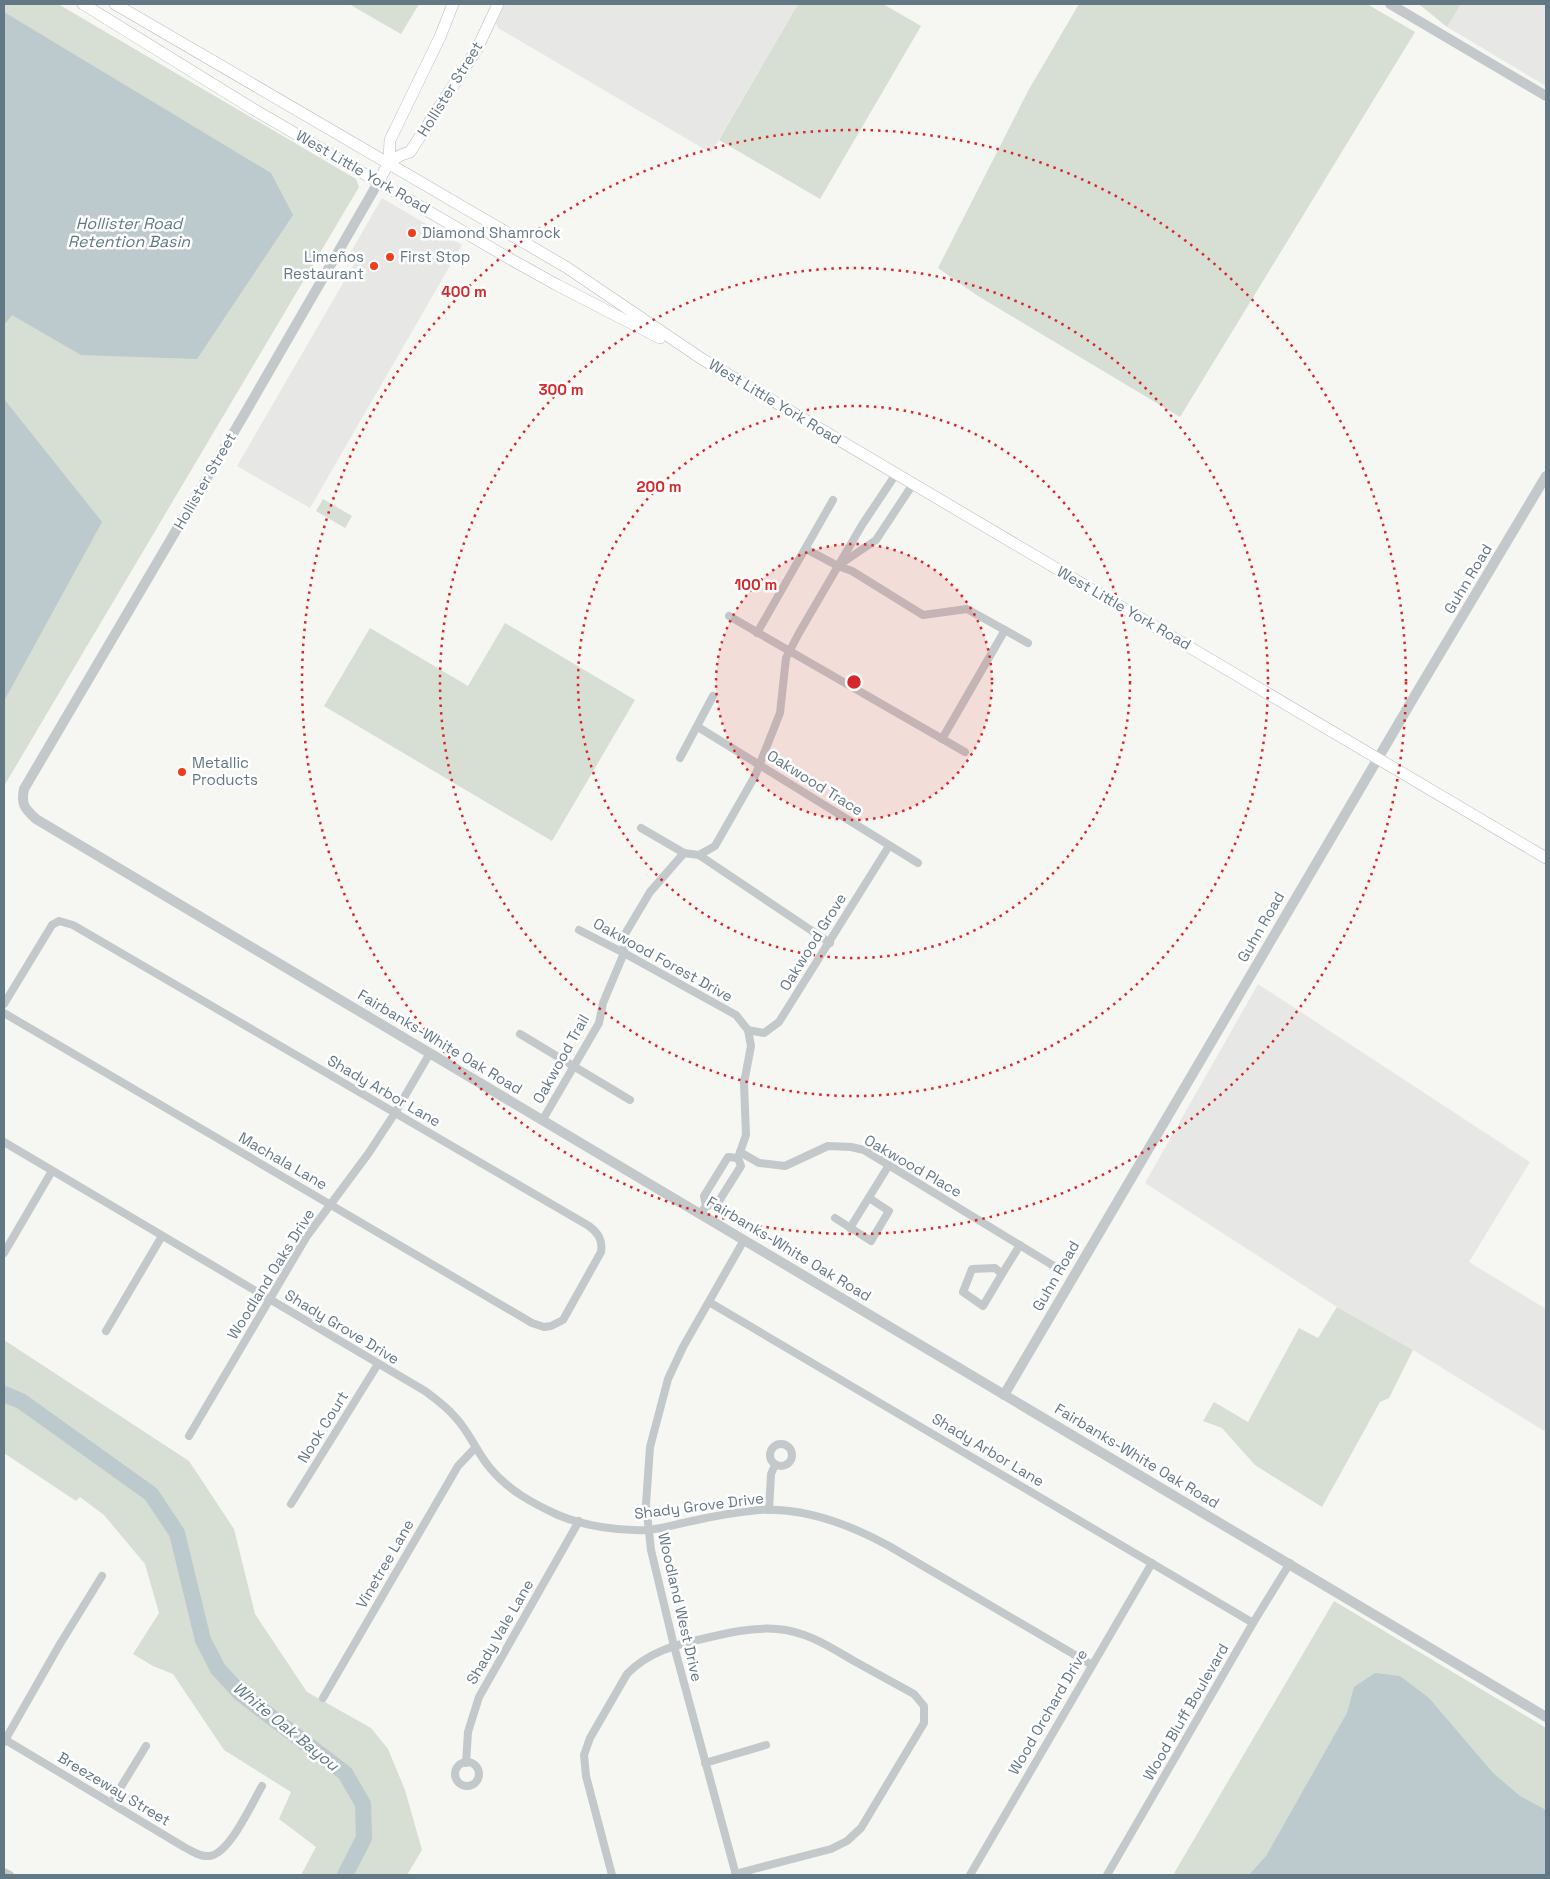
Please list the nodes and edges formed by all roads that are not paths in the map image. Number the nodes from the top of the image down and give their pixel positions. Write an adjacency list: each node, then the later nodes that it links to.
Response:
1 (83, 4): 8 (main road, West Little York Road)
2 (115, 4): 7 (main road, West Little York Road)
3 (453, 4): 7 (main road, Hollister Street)
4 (498, 4): 7 (main road, Hollister Street)
5 (1390, 4): 6 (street)
6 (1546, 96)
7 (389, 162): 8 (main road, Hollister Street); 9 (main road, West Little York Road)
8 (379, 181): 9 (main road, West Little York Road); 28 (street, Hollister Street)
9 (702, 359): 10 (main road, West Little York Road)
10 (896, 474): 12 (main road, West Little York Road); 15 (street)
11 (1546, 476): 25 (street, Guhn Road)
12 (914, 484): 15 (street); 25 (main road, West Little York Road)
13 (833, 500): 14 (street)
14 (806, 549): 15 (street); 18 (street)
15 (838, 566): 17 (street); 20 (street)
16 (729, 616): 18 (street)
17 (1005, 630): 19 (street); 23 (street)
18 (757, 632): 20 (street)
19 (1028, 643)
20 (790, 651): 23 (street); 27 (street)
21 (713, 696): 22 (street)
22 (698, 727): 26 (street); 27 (street, Oakwood Trace)
23 (942, 738): 24 (street)
24 (964, 752)
25 (1379, 757): 33 (main road, West Little York Road); 67 (street, Guhn Road)
26 (680, 758)
27 (760, 764): 30 (street, Oakwood Trace); 32 (street)
28 (22, 800): 42 (street, Fairbanks-White Oak Road)
29 (641, 828): 31 (street)
30 (889, 846): 34 (street, Oakwood Trace); 36 (street, Oakwood Grove)
31 (684, 853): 32 (street); 37 (street, Oakwood Trail)
32 (699, 855): 36 (street)
33 (1546, 858)
34 (918, 863)
35 (578, 930): 37 (street, Oakwood Forest Drive)
36 (830, 943): 40 (street, Oakwood Grove)
37 (624, 953): 40 (street, Oakwood Forest Drive); 43 (street, Oakwood Trail)
38 (4, 1004): 45 (street, Shady Arbor Lane)
39 (4, 1013): 52 (street, Machala Lane)
40 (748, 1030): 48 (street)
41 (520, 1034): 43 (street)
42 (430, 1053): 45 (street, Woodland Oaks Drive); 46 (street, Fairbanks-White Oak Road)
43 (574, 1066): 44 (street); 46 (street, Oakwood Trail)
44 (630, 1100)
45 (395, 1113): 52 (street, Woodland Oaks Drive); 64 (street, Shady Arbor Lane)
46 (542, 1120): 53 (street, Fairbanks-White Oak Road)
47 (4, 1142): 50 (street, Shady Grove Drive)
48 (739, 1155): 49 (street, Oakwood Place); 53 (street); 53 (street)
49 (889, 1165): 51 (street); 58 (street, Oakwood Place)
50 (52, 1171): 56 (street, Shady Grove Drive); 59 (street)
51 (869, 1198): 55 (street); 55 (street)
52 (330, 1205): 62 (street, Woodland Oaks Drive); 64 (street, Machala Lane)
53 (704, 1210): 57 (street, Fairbanks-White Oak Road)
54 (835, 1218): 55 (street)
55 (850, 1228)
56 (162, 1236): 62 (street, Shady Grove Drive); 65 (street)
57 (744, 1240): 63 (street, Woodland West Drive); 67 (street, Fairbanks-White Oak Road)
58 (1020, 1245): 60 (street, Oakwood Place); 61 (street)
59 (4, 1253)
60 (1062, 1271)
61 (1002, 1274): 61 (street)
62 (270, 1300): 66 (street, Shady Grove Drive); 68 (street, Woodland Oaks Drive)
63 (709, 1302): 74 (street, Woodland West Drive); 75 (street, Shady Arbor Lane)
64 (551, 1326)
65 (106, 1331)
66 (378, 1364): 69 (street, Shady Grove Drive); 71 (street, Nook Court)
67 (1004, 1395): 76 (street, Fairbanks-White Oak Road)
68 (189, 1436)
69 (475, 1448): 73 (street, Shady Grove Drive); 81 (street, Vinetree Lane)
70 (775, 1464): 72 (street)
71 (291, 1504)
72 (769, 1510): 74 (street, Shady Grove Drive); 80 (street, Shady Grove Drive)
73 (579, 1522): 74 (street, Shady Grove Drive); 86 (street, Shady Vale Lane)
74 (648, 1530): 79 (street, Woodland West Drive)
75 (1152, 1563): 78 (street, Shady Arbor Lane); 80 (street, Wood Orchard Drive)
76 (1290, 1563): 78 (street, Wood Bluff Boulevard); 82 (street, Fairbanks-White Oak Road)
77 (102, 1576): 83 (street)
78 (1254, 1622): 95 (street, Wood Bluff Boulevard)
79 (674, 1646): 87 (street, Woodland West Drive); 92 (street); 93 (street)
80 (1092, 1665): 94 (street, Wood Orchard Drive)
81 (323, 1698)
82 (1546, 1717)
83 (4, 1740): 89 (street, Breezeway Street)
84 (766, 1745): 87 (street)
85 (146, 1746): 89 (street)
86 (466, 1763)
87 (706, 1764): 93 (street, Woodland West Drive)
88 (262, 1786): 89 (street, Breezeway Street)
89 (111, 1803)
90 (4, 1872): 91 (street)
91 (10, 1875)
92 (612, 1875)
93 (736, 1875)
94 (970, 1875)
95 (1107, 1875)

